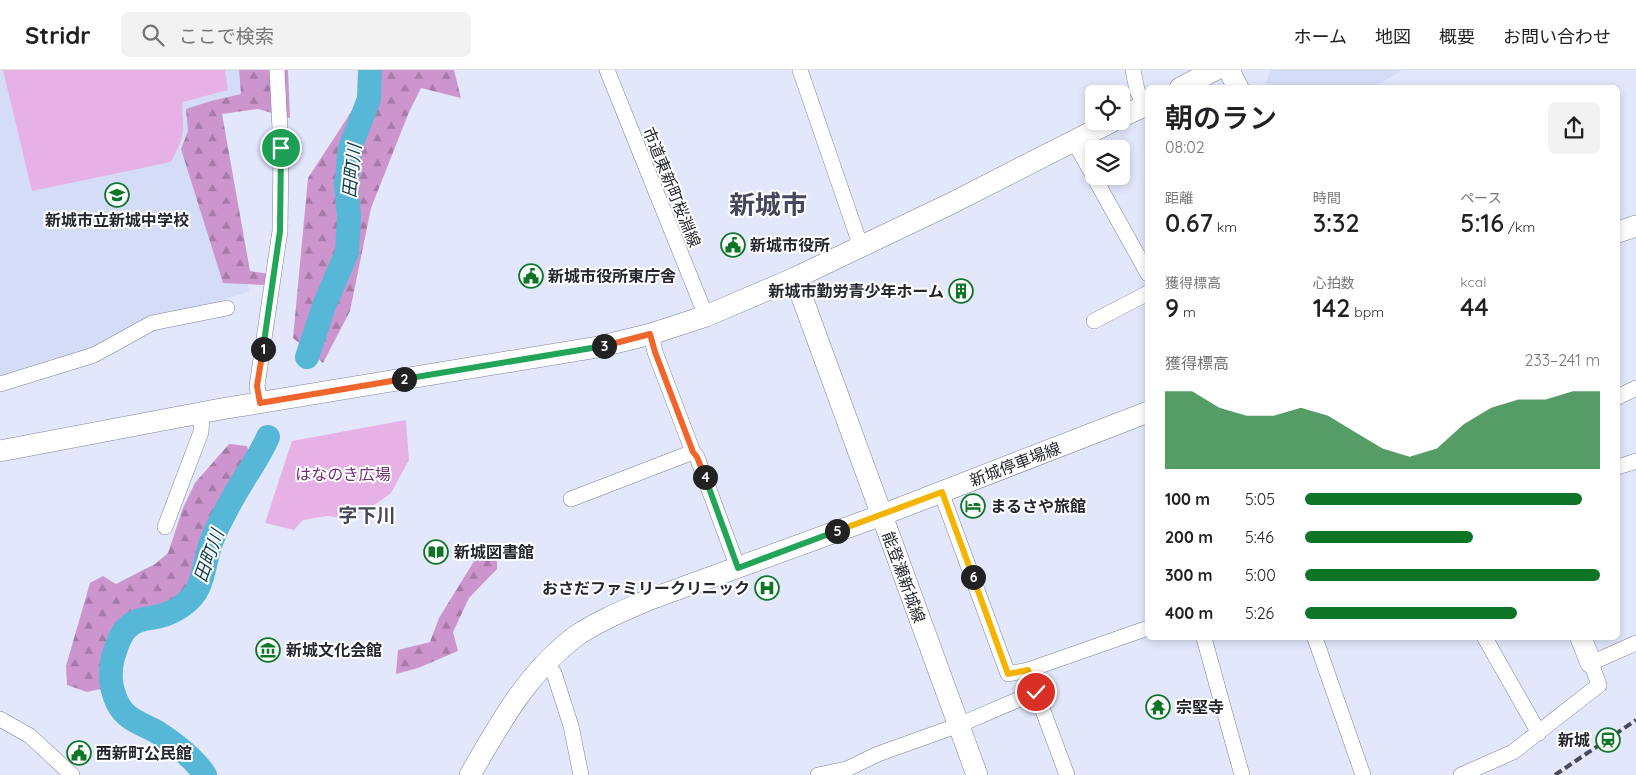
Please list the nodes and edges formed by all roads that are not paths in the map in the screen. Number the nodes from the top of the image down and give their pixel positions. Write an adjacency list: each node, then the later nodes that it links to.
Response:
1 (277, 70): 27 (street)
2 (607, 70): 21 (street, 市道東新町桜淵線)
3 (800, 70): 16 (street)
4 (1133, 70): 9 (street)
5 (1215, 70): 7 (street)
6 (1229, 70): 8 (street)
7 (1186, 85)
8 (1236, 85)
9 (1145, 103)
10 (1145, 105): 11 (street)
11 (1130, 113)
12 (1095, 130): 13 (street)
13 (1074, 141): 16 (street); 17 (street)
14 (1636, 226): 15 (street)
15 (1620, 231)
16 (861, 247): 18 (street)
17 (1145, 269)
18 (795, 278): 21 (street); 36 (street)
19 (1145, 295): 22 (street)
20 (227, 308): 24 (street)
21 (706, 316): 23 (street)
22 (1094, 321)
23 (650, 334): 27 (street); 31 (street)
24 (0, 384)
25 (1636, 388): 26 (street)
26 (1620, 396)
27 (260, 403): 28 (street)
28 (202, 413): 30 (street); 37 (street)
29 (1145, 413): 34 (street, 新城停車場線)
30 (0, 451)
31 (693, 452): 35 (street); 38 (street)
32 (1636, 461): 33 (street)
33 (1620, 467)
34 (942, 492): 36 (street, 新城停車場線); 47 (street)
35 (571, 499)
36 (882, 515): 38 (street, 能登瀬新城線); 50 (street, 能登瀬新城線)
37 (165, 527)
38 (738, 568): 45 (street, 能登瀬新城線)
39 (1145, 629): 47 (street)
40 (1205, 640): 58 (street)
41 (1316, 640): 59 (street)
42 (1486, 640): 51 (street)
43 (1582, 640): 46 (street)
44 (1636, 643): 46 (street)
45 (545, 664): 53 (street, 能登瀬新城線); 54 (street)
46 (1591, 664): 51 (street)
47 (1028, 670): 48 (street)
48 (1036, 692): 50 (street); 57 (street)
49 (0, 720): 52 (street)
50 (959, 725): 55 (street); 56 (street, 能登瀬新城線)
51 (1539, 733): 60 (street)
52 (67, 774)
53 (470, 775)
54 (581, 775)
55 (818, 775)
56 (977, 775)
57 (1067, 775)
58 (1242, 775)
59 (1363, 775)
60 (1461, 775)

